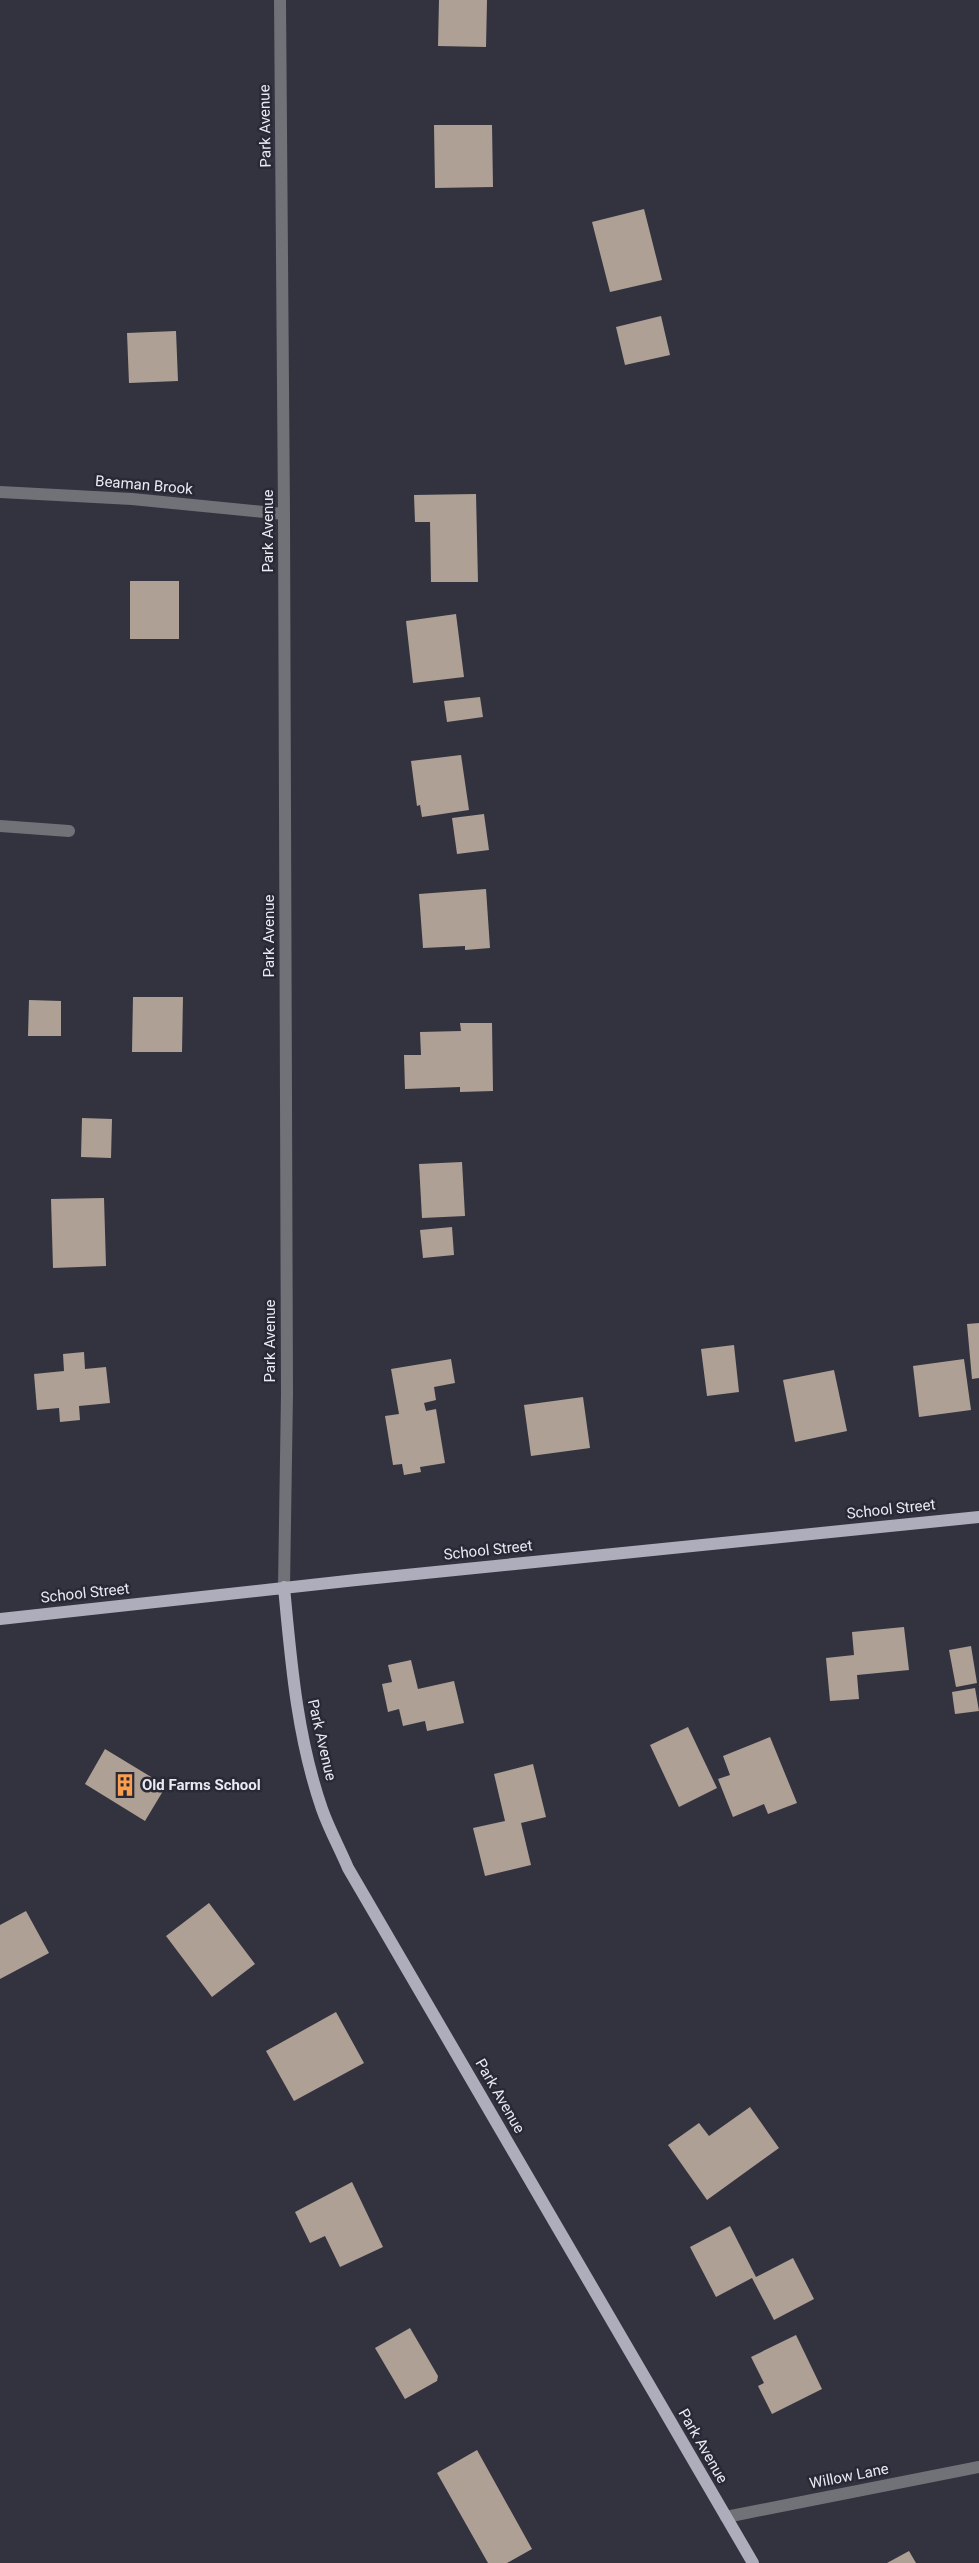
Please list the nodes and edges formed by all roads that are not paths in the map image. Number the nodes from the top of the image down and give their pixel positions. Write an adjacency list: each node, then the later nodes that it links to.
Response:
1 (280, 0): 3 (street, Park Avenue)
2 (0, 492): 3 (street, Beaman Brook)
3 (284, 514): 7 (street, Park Avenue)
4 (0, 826): 5 (street)
5 (69, 831)
6 (979, 1517): 7 (main road, School Street)
7 (284, 1587): 8 (main road, School Street); 10 (main road, Park Avenue)
8 (0, 1619)
9 (979, 2467): 10 (street, Willow Lane)
10 (726, 2517): 11 (main road, Park Avenue)
11 (753, 2563)

